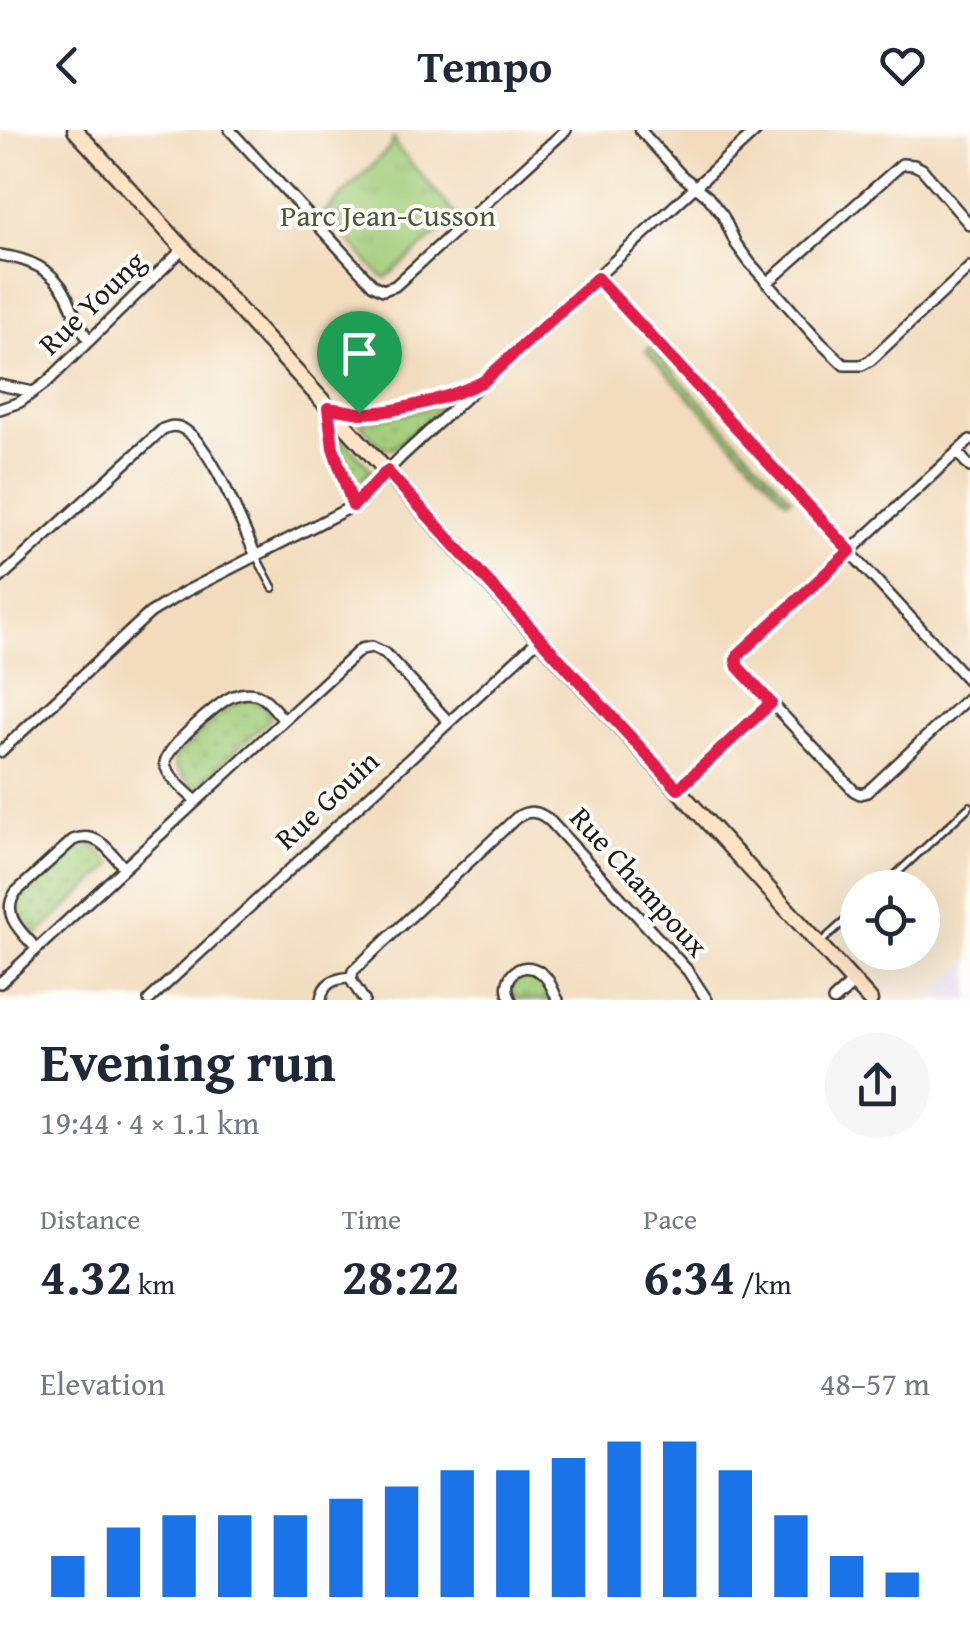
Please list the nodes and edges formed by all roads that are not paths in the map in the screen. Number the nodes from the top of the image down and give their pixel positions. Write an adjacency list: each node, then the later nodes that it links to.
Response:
1 (75, 130): 8 (main road)
2 (230, 130): 3 (street)
3 (566, 130)
4 (640, 130): 6 (street)
5 (757, 130): 6 (street)
6 (695, 186): 11 (street); 12 (street)
7 (970, 225): 12 (street)
8 (184, 248): 13 (street, Rue Young); 17 (main road)
9 (0, 255): 13 (street)
10 (970, 267): 12 (street)
11 (597, 278): 14 (street); 24 (street)
12 (767, 283)
13 (89, 340): 16 (street, Rue Young)
14 (484, 381): 17 (street); 22 (street)
15 (0, 386): 16 (street, Rue Young)
16 (33, 392): 18 (street, Rue Young)
17 (328, 408): 22 (main road); 23 (street)
18 (0, 409)
19 (970, 440): 20 (street)
20 (957, 452): 21 (street); 24 (street)
21 (970, 467)
22 (387, 471): 23 (street); 28 (main road)
23 (353, 506): 25 (street)
24 (850, 551): 29 (street); 31 (street)
25 (256, 556): 26 (street); 27 (lane); 34 (street)
26 (0, 578)
27 (272, 588)
28 (540, 638): 33 (street, Rue Gouin); 35 (main road)
29 (970, 682)
30 (970, 696): 31 (street)
31 (771, 703): 35 (street)
32 (284, 720): 33 (street); 36 (street); 36 (street)
33 (448, 722): 46 (street, Rue Gouin)
34 (0, 752)
35 (678, 789): 41 (main road)
36 (196, 801): 38 (street)
37 (970, 806): 39 (lane)
38 (124, 868): 42 (street); 42 (street)
39 (901, 870)
40 (840, 926): 41 (lane)
41 (820, 944): 44 (main road)
42 (36, 949): 45 (street)
43 (351, 977): 47 (street, Rue Champoux); 48 (street); 51 (street, Rue Champoux)
44 (854, 982): 52 (street); 53 (main road)
45 (0, 983)
46 (149, 1000)
47 (321, 1000)
48 (364, 1000)
49 (512, 1000): 50 (street)
50 (558, 1000)
51 (706, 1000)
52 (834, 1000)
53 (870, 1000)

